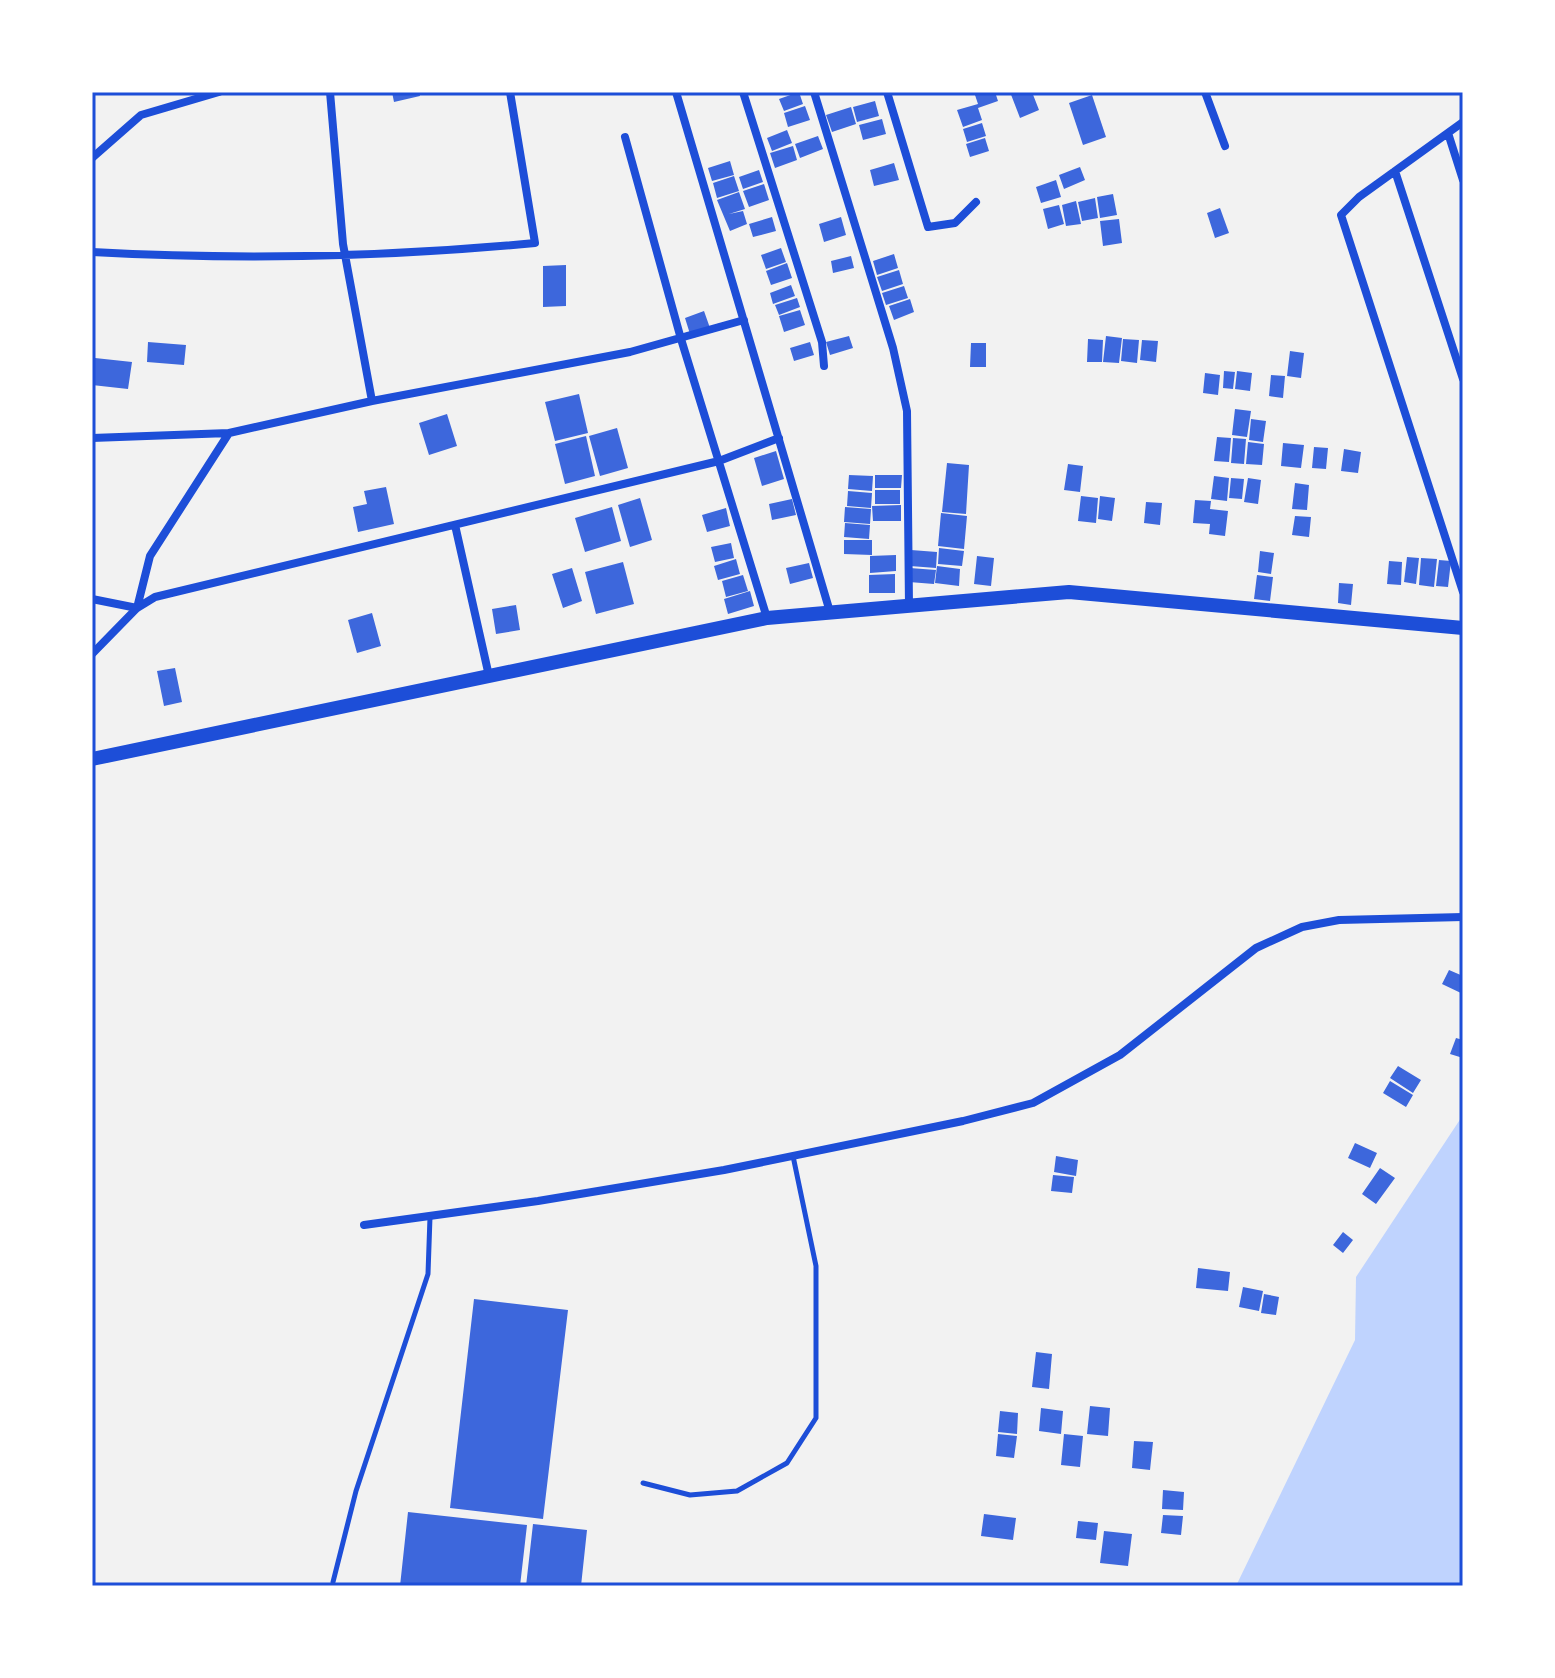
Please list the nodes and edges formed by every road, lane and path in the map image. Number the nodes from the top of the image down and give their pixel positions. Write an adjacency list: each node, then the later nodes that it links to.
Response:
1 (219, 92): 13 (street)
2 (330, 92): 18 (street)
3 (510, 92): 18 (street)
4 (676, 92): 19 (street)
5 (743, 92): 21 (street)
6 (814, 92): 31 (street)
7 (887, 92): 16 (street)
8 (1205, 92): 12 (street)
9 (1463, 122): 10 (street)
10 (1448, 133): 14 (street); 15 (street)
11 (625, 137): 20 (street)
12 (1225, 146)
13 (92, 158)
14 (1395, 171): 22 (street); 29 (street)
15 (1463, 180)
16 (976, 202)
17 (92, 252): 18 (street)
18 (345, 254): 23 (street)
19 (744, 320): 20 (street); 26 (street)
20 (681, 339): 23 (street); 27 (street)
21 (824, 366)
22 (1463, 379)
23 (372, 401): 24 (street)
24 (229, 433): 25 (street); 32 (street)
25 (92, 438)
26 (779, 438): 27 (street); 33 (street)
27 (719, 461): 28 (street); 34 (street)
28 (455, 525): 32 (street); 37 (street)
29 (1463, 592)
30 (92, 599): 32 (street)
31 (909, 606): 33 (street); 35 (street)
32 (137, 608): 36 (street)
33 (830, 612): 34 (street)
34 (767, 618): 37 (street)
35 (1463, 628)
36 (92, 654)
37 (489, 676): 38 (street)
38 (92, 759)
39 (1463, 917): 40 (street)
40 (793, 1156): 41 (street); 43 (lane)
41 (430, 1216): 42 (street); 44 (lane)
42 (364, 1225)
43 (643, 1483)
44 (333, 1582)

